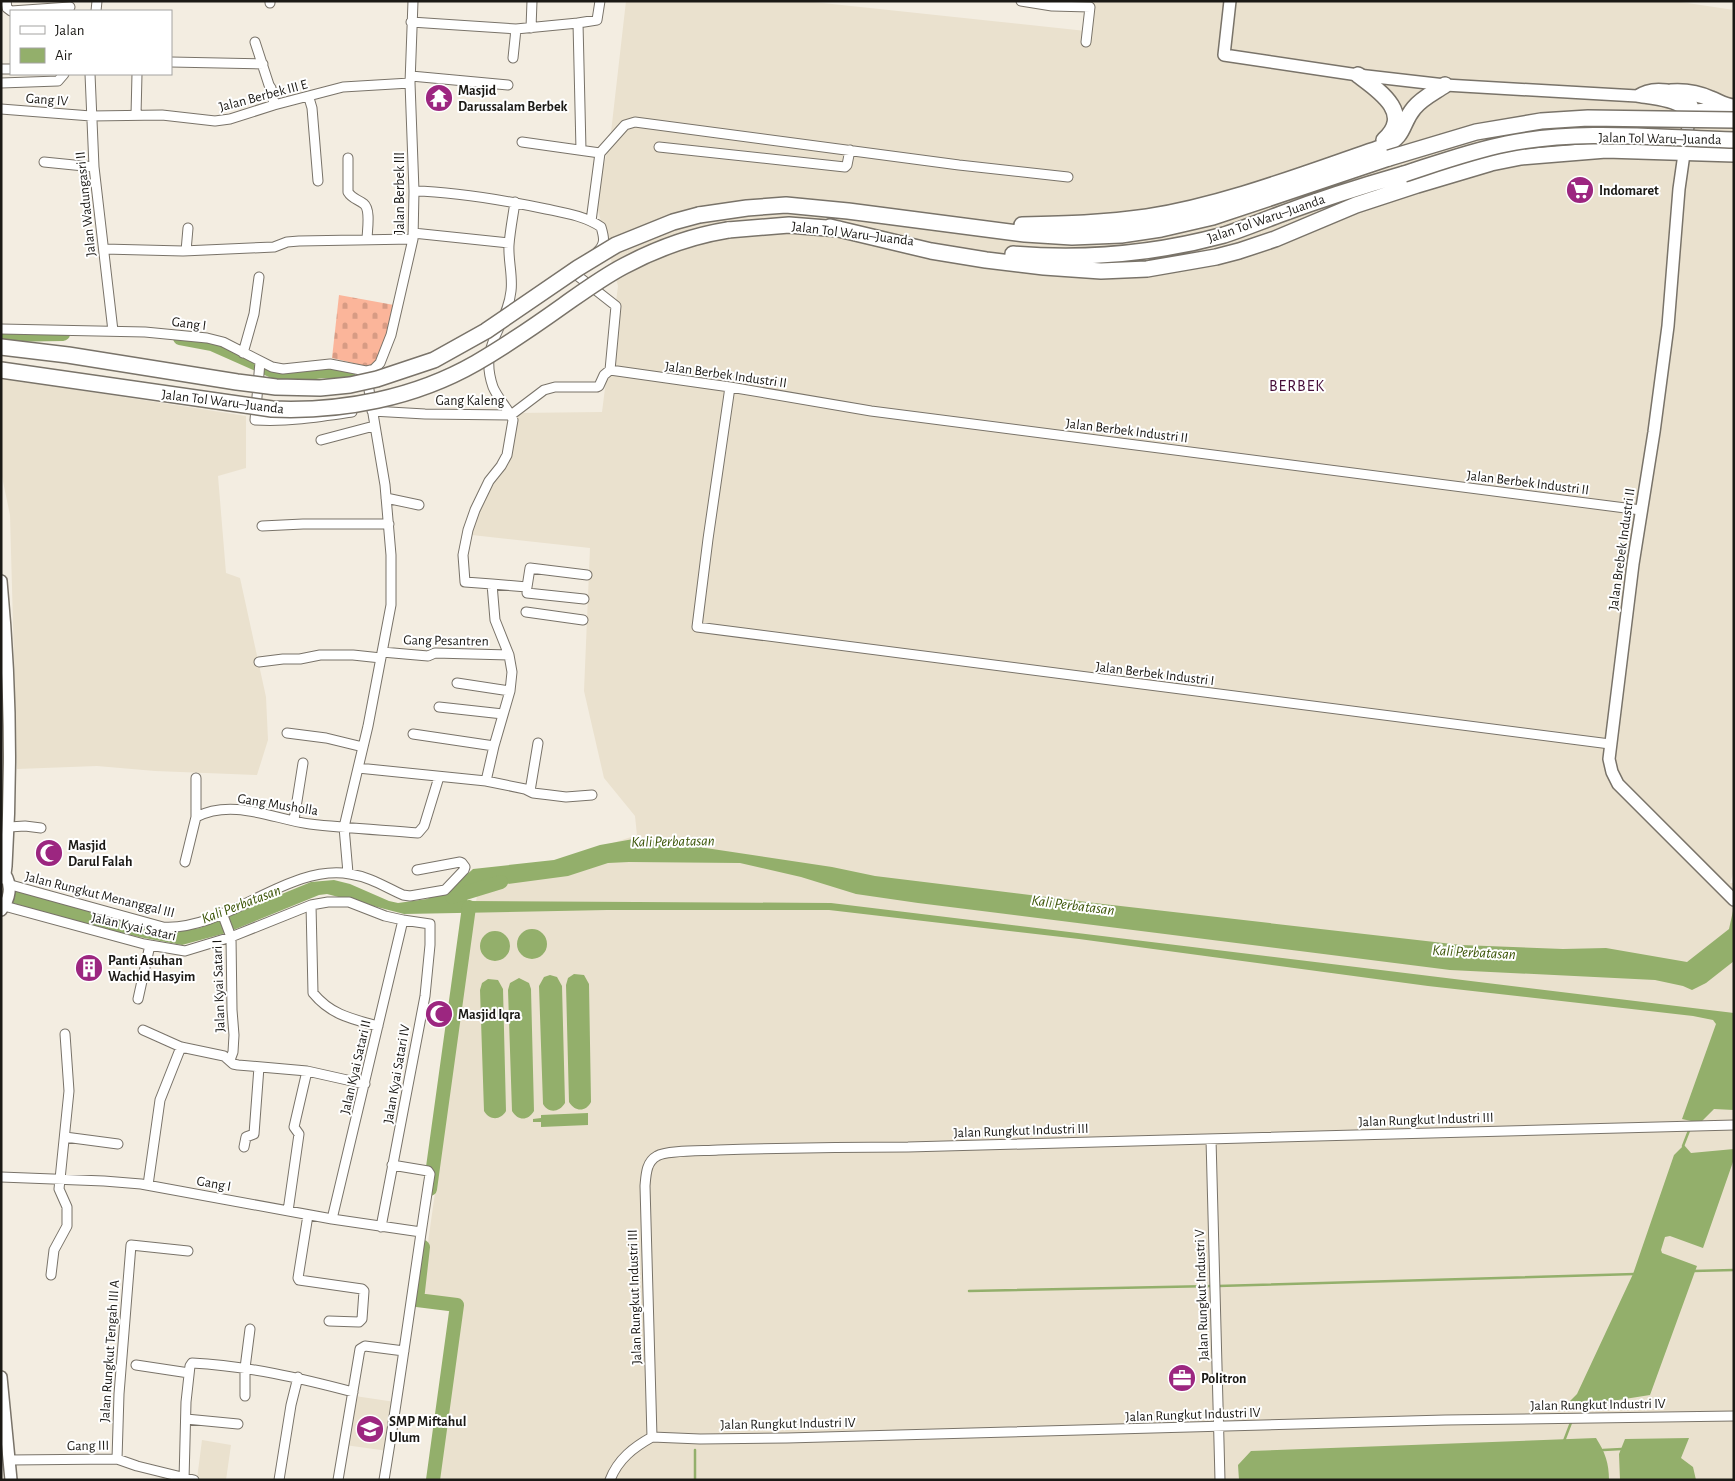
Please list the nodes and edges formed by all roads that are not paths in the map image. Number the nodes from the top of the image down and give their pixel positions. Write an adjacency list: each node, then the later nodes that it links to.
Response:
1 (413, 1): 9 (street, Jalan Berbek III)
2 (532, 1): 11 (street)
3 (600, 1): 10 (street)
4 (1230, 1): 18 (street)
5 (1026, 2): 6 (street)
6 (1052, 3): 14 (street)
7 (70, 6): 8 (street)
8 (23, 10)
9 (411, 22): 12 (street); 22 (street, Jalan Berbek III)
10 (578, 23): 11 (street); 39 (street)
11 (531, 28): 12 (street)
12 (516, 29): 15 (street)
13 (255, 42): 17 (street)
14 (1086, 42)
15 (513, 58)
16 (172, 62): 17 (street)
17 (263, 64): 29 (street)
18 (1358, 74): 25 (street); 49 (highway)
19 (63, 75): 23 (street)
20 (90, 75): 34 (street, Jalan Wadungasri II)
21 (137, 75): 32 (street)
22 (410, 80): 24 (street, Jalan Berbek III E); 28 (street, Jalan Berbek III E); 50 (street, Jalan Berbek III)
23 (1, 83)
24 (508, 85)
25 (1446, 85): 27 (street); 49 (highway)
26 (1671, 92): 27 (street); 30 (highway); 33 (street)
27 (1637, 96): 33 (street)
28 (308, 98): 29 (street, Jalan Berbek III E); 48 (street)
29 (274, 105): 32 (street, Jalan Berbek III E)
30 (1729, 106): 33 (highway)
31 (1, 109): 34 (street, Gang IV)
32 (136, 114): 34 (street, Jalan Berbek III E)
33 (1688, 115): 41 (street, Jalan Brebek Industri II)
34 (91, 116): 46 (street, Jalan Wadungasri II)
35 (1734, 120): 52 (highway, Jalan Tol Waru–Juanda, bridge)
36 (1734, 140): 54 (highway, Jalan Tol Waru–Juanda, bridge)
37 (522, 142): 39 (street)
38 (659, 148): 40 (street)
39 (581, 150): 42 (street)
40 (850, 150): 42 (street); 47 (street)
41 (1684, 153): 43 (highway); 54 (highway); 77 (street, Jalan Brebek Industri II)
42 (600, 154): 53 (street)
43 (1734, 154)
44 (348, 158): 57 (street)
45 (44, 162): 46 (street)
46 (94, 167): 59 (street, Jalan Wadungasri II)
47 (1068, 177)
48 (318, 181)
49 (1279, 182): 52 (highway)
50 (414, 190): 51 (street); 56 (street, Jalan Berbek III)
51 (515, 202): 53 (street); 58 (street)
52 (848, 211): 64 (highway, Jalan Tol Waru–Juanda, bridge)
53 (591, 221): 68 (street)
54 (830, 227): 67 (highway, Jalan Tol Waru–Juanda, bridge)
55 (188, 228): 60 (street)
56 (413, 236): 57 (street); 58 (street); 69 (street, Jalan Berbek III)
57 (368, 240): 60 (street)
58 (509, 243): 72 (street)
59 (104, 249): 60 (street); 63 (street, Jalan Wadungasri II)
60 (186, 251)
61 (259, 277): 65 (street)
62 (1, 328): 63 (street, Gang I)
63 (113, 331): 65 (street, Gang I)
64 (1, 347)
65 (243, 352): 66 (street, Gang I)
66 (260, 363): 69 (street, Gang I); 71 (street, Gang Kaleng)
67 (1, 370)
68 (610, 370): 70 (street, Jalan Berbek Industri II); 72 (street, Gang Kaleng)
69 (366, 371): 71 (street)
70 (730, 388): 77 (street, Jalan Berbek Industri II); 96 (street, Jalan Berbek Industri I)
71 (372, 410): 72 (street, Gang Kaleng); 73 (street)
72 (511, 414): 82 (street)
73 (374, 426): 74 (street); 75 (street)
74 (321, 440)
75 (386, 498): 76 (street); 78 (street)
76 (419, 505)
77 (1641, 510): 96 (street, Jalan Brebek Industri II)
78 (388, 524): 79 (street); 86 (street)
79 (262, 526)
80 (588, 576): 83 (street)
81 (1, 581): 106 (street)
82 (492, 584): 83 (street); 87 (street)
83 (527, 590): 84 (street); 85 (street)
84 (584, 600)
85 (583, 620)
86 (382, 655): 87 (street, Gang Pesantren); 88 (street, Gang Pesantren); 98 (street)
87 (509, 655): 90 (street)
88 (259, 662)
89 (457, 683): 90 (street)
90 (510, 691): 92 (street)
91 (439, 706): 92 (street)
92 (503, 714): 97 (street)
93 (287, 733): 98 (street)
94 (413, 734): 97 (street)
95 (538, 742): 104 (street)
96 (1610, 744): 116 (street, Jalan Brebek Industri II)
97 (494, 746): 103 (street)
98 (363, 747): 100 (street)
99 (303, 763): 108 (street)
100 (358, 768): 101 (street); 110 (street)
101 (439, 777): 103 (street); 110 (street, Gang Musholla)
102 (196, 778): 107 (street)
103 (486, 782): 104 (street)
104 (530, 791): 105 (street)
105 (592, 795)
106 (5, 800): 109 (street)
107 (196, 817): 108 (street, Gang Musholla); 112 (street)
108 (294, 820): 110 (street, Gang Musholla)
109 (9, 827): 111 (street); 115 (street)
110 (344, 827): 114 (street)
111 (41, 828)
112 (185, 862)
113 (417, 870): 114 (street, Jalan Rungkut Menanggal III)
114 (348, 873): 118 (street, Jalan Rungkut Menanggal III)
115 (5, 893): 118 (street, Jalan Rungkut Menanggal III); 122 (street, Jalan Kyai Satari)
116 (1734, 900)
117 (311, 905): 119 (street, Jalan Kyai Satari); 121 (street, Jalan Kyai Satari); 124 (street)
118 (223, 916): 121 (street, Jalan Kyai Satari I)
119 (403, 920): 120 (street, Jalan Kyai Satari); 124 (street, Jalan Kyai Satari II)
120 (431, 925): 137 (street, Jalan Kyai Satari IV)
121 (231, 935): 122 (street, Jalan Kyai Satari); 128 (street, Jalan Kyai Satari I)
122 (150, 945): 123 (street)
123 (138, 999)
124 (378, 1026): 131 (street, Jalan Kyai Satari II)
125 (144, 1030): 127 (street)
126 (64, 1034): 133 (street)
127 (181, 1047): 128 (street); 140 (street)
128 (230, 1060): 129 (street)
129 (259, 1067): 130 (street); 136 (street)
130 (307, 1070): 131 (street); 141 (street)
131 (365, 1084): 143 (street, Jalan Kyai Satari II)
132 (1734, 1125): 134 (street, Jalan Rungkut Industri III)
133 (65, 1137): 135 (street); 139 (street)
134 (1211, 1139): 161 (street, Jalan Rungkut Industri V); 162 (street, Jalan Rungkut Industri III)
135 (118, 1144)
136 (244, 1147)
137 (392, 1165): 144 (street, Jalan Kyai Satari IV); 145 (street)
138 (1, 1177): 139 (street, Gang I)
139 (60, 1180): 140 (street, Gang I); 147 (street)
140 (148, 1185): 141 (street, Gang I)
141 (288, 1210): 142 (street, Gang I)
142 (308, 1215): 143 (street, Gang I); 148 (street)
143 (332, 1219): 144 (street, Gang I)
144 (381, 1227): 145 (street, Gang I)
145 (421, 1232): 150 (street)
146 (188, 1251): 163 (street, Jalan Rungkut Tengah III A)
147 (51, 1275)
148 (329, 1321)
149 (250, 1329): 152 (street)
150 (404, 1351): 156 (street); 170 (street)
151 (136, 1365): 153 (street)
152 (245, 1368): 153 (street); 155 (street); 157 (street)
153 (189, 1373): 159 (street)
154 (1, 1377): 164 (street)
155 (298, 1377): 156 (street); 168 (street)
156 (354, 1392): 169 (street)
157 (245, 1396)
158 (1734, 1416): 161 (street, Jalan Rungkut Industri IV)
159 (186, 1419): 160 (street); 165 (street)
160 (238, 1424)
161 (1219, 1427): 162 (street, Jalan Rungkut Industri IV); 172 (street, Jalan Rungkut Industri V)
162 (652, 1436): 171 (street)
163 (118, 1458): 164 (street, Gang III); 165 (street, Gang III)
164 (7, 1464): 166 (street)
165 (184, 1479): 167 (street, Gang III)
166 (11, 1480)
167 (194, 1480)
168 (279, 1480)
169 (338, 1480)
170 (384, 1480)
171 (610, 1480)
172 (1220, 1480)

